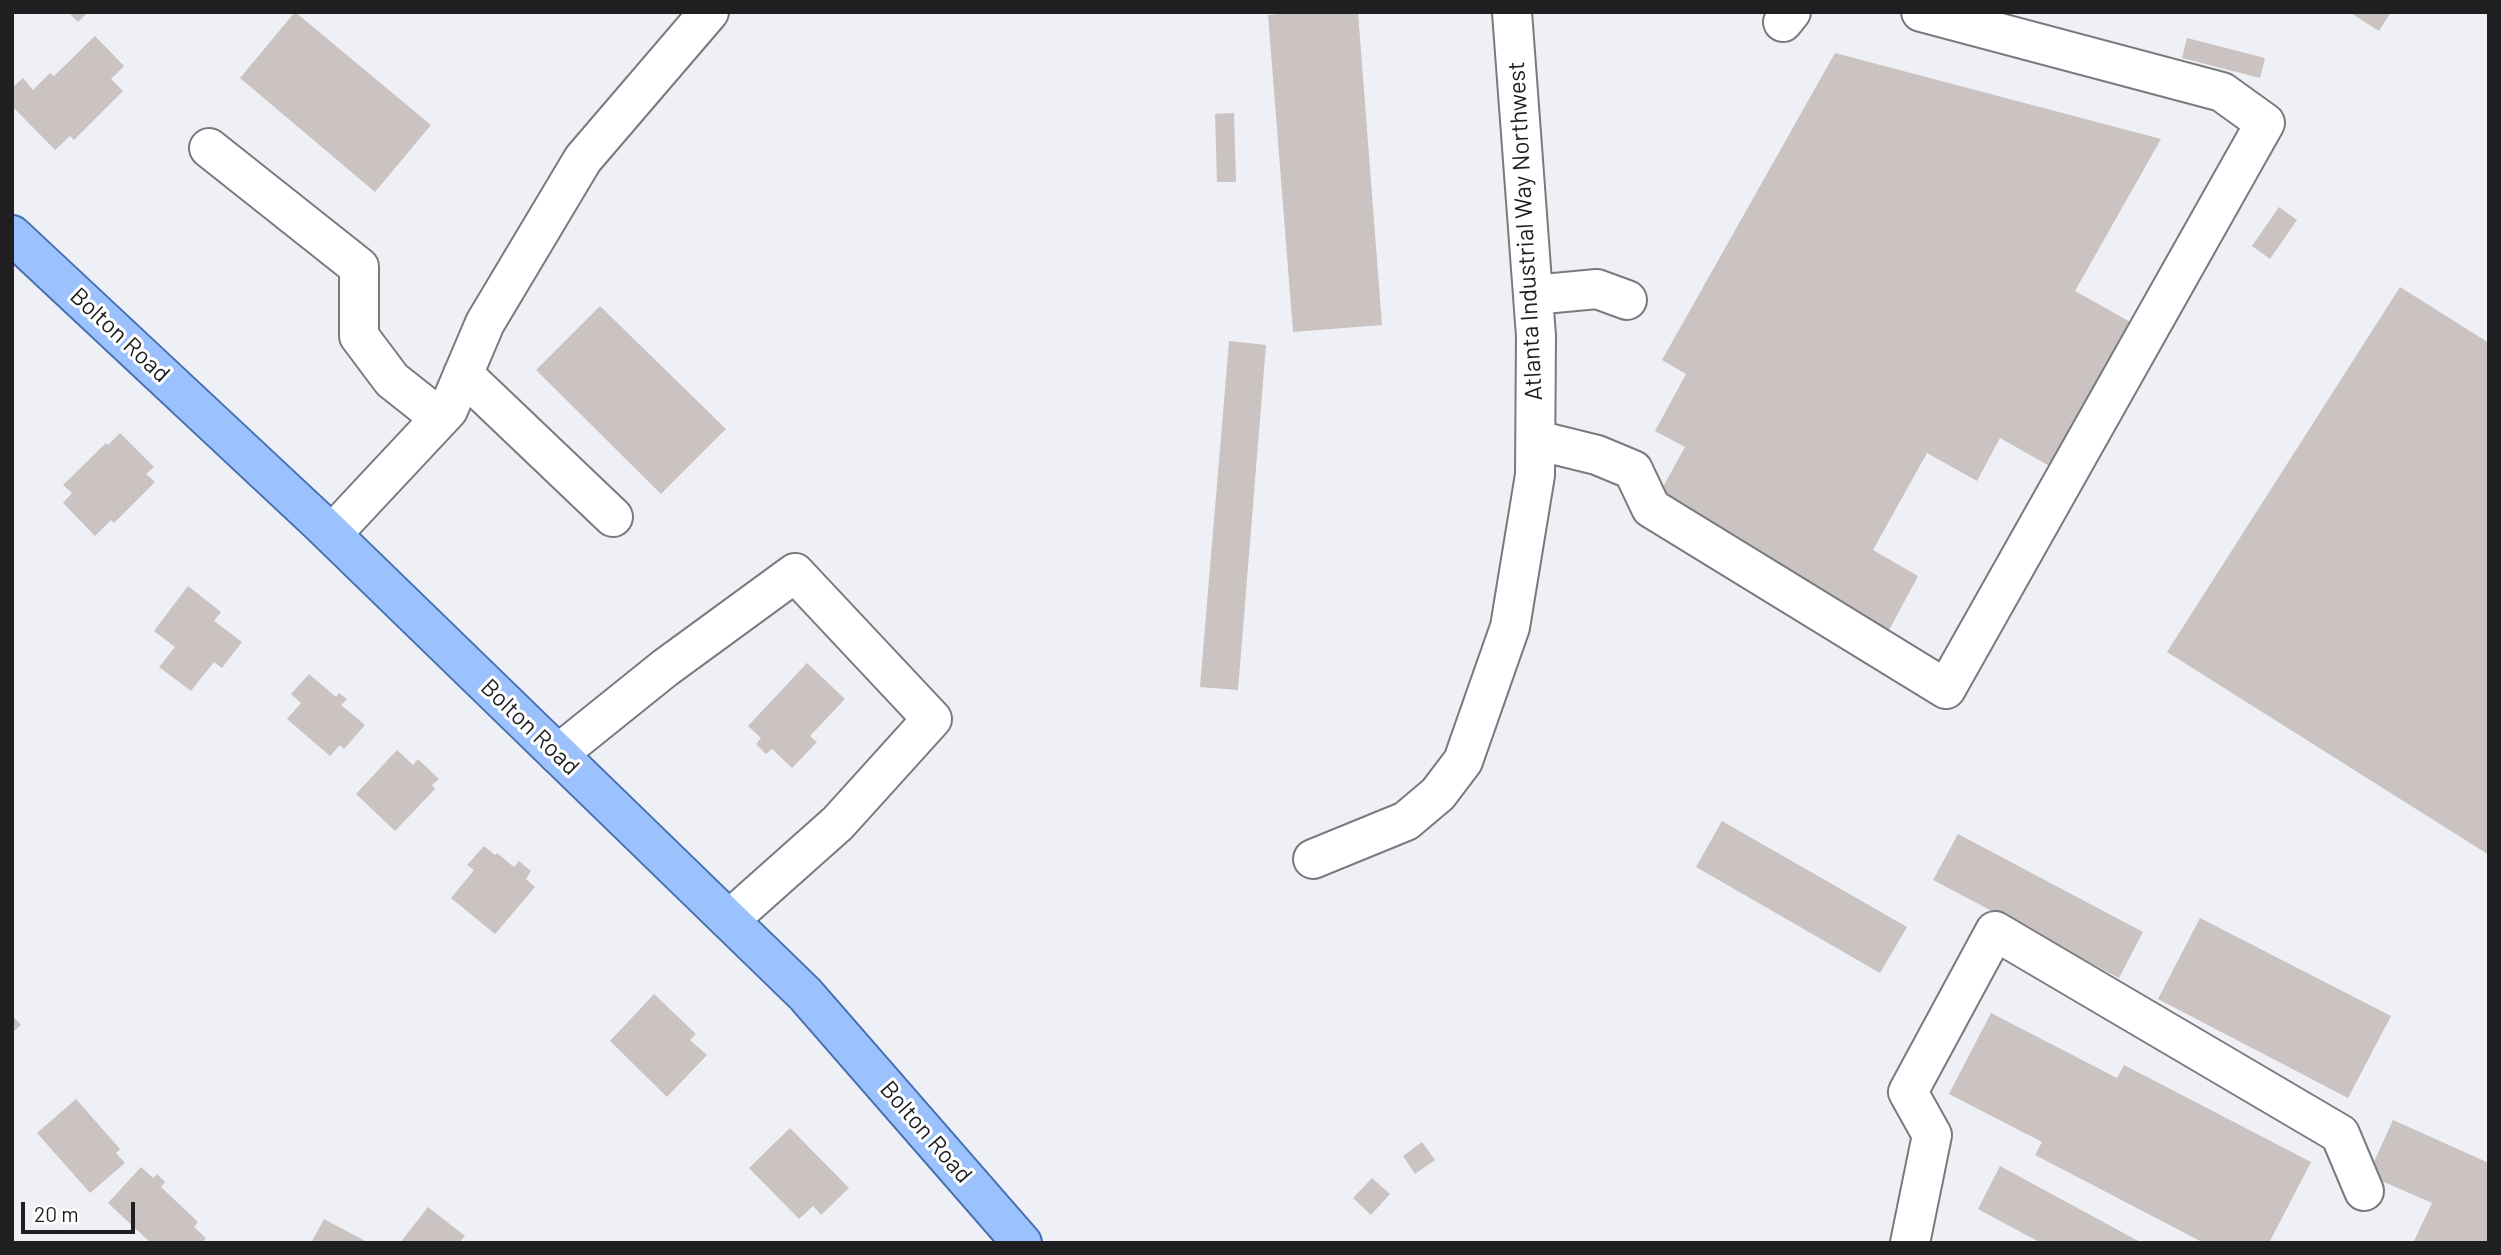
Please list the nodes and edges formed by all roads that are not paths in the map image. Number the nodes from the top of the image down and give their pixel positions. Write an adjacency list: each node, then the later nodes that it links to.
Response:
1 (709, 12): 8 (street)
2 (1512, 12): 6 (street, Atlanta Industrial Way Northwest)
3 (1921, 12): 10 (street)
4 (209, 148): 9 (street)
5 (12, 235): 12 (main road, Bolton Road)
6 (1533, 295): 7 (street); 10 (street, Atlanta Industrial Way Northwest)
7 (1627, 300)
8 (463, 374): 9 (street); 11 (street)
9 (440, 418): 12 (street)
10 (1536, 440): 14 (street, Atlanta Industrial Way Northwest)
11 (613, 517)
12 (332, 534): 13 (main road, Bolton Road)
13 (558, 754): 15 (main road, Bolton Road); 15 (street)
14 (1313, 859)
15 (729, 920): 17 (main road, Bolton Road)
16 (2364, 1191): 18 (street)
17 (1022, 1243)
18 (1910, 1243)

